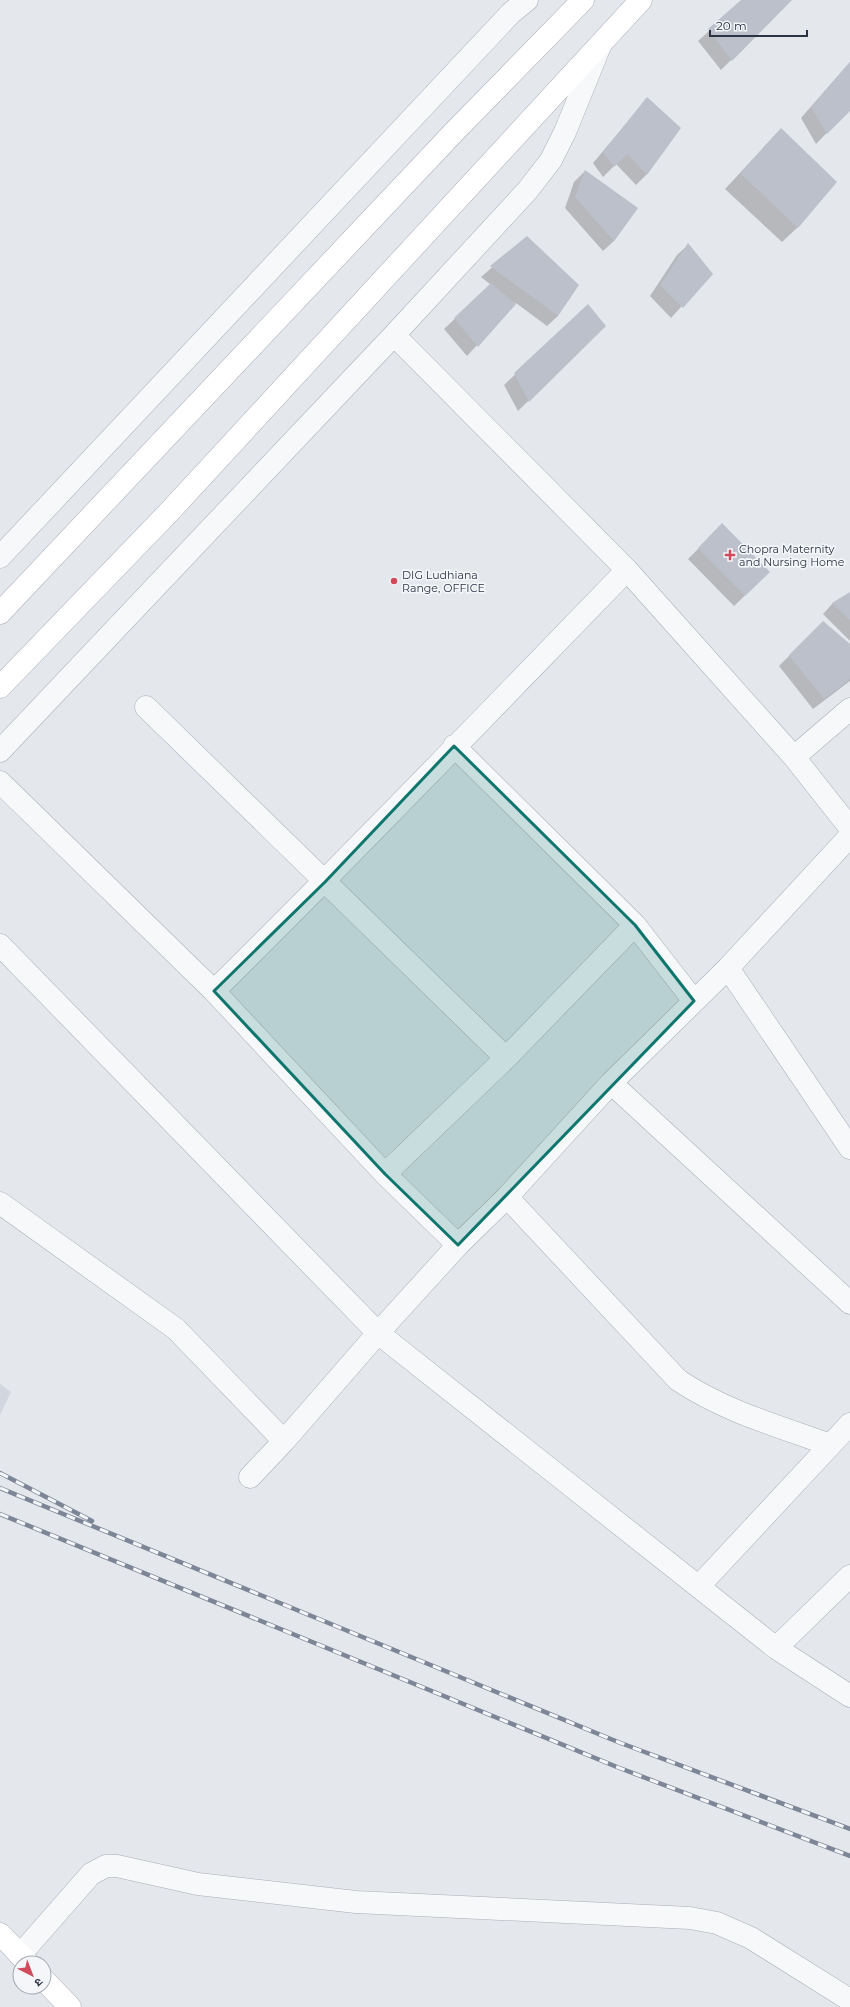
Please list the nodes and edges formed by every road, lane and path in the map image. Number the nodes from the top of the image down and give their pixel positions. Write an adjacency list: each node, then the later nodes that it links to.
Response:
1 (527, 0): 6 (street)
2 (583, 0): 8 (street)
3 (641, 0): 4 (street)
4 (602, 42): 5 (street); 9 (street)
5 (394, 335): 7 (street); 13 (street)
6 (0, 557)
7 (628, 570): 12 (street); 14 (street)
8 (0, 613)
9 (0, 687)
10 (146, 707): 18 (street)
11 (850, 709): 14 (street)
12 (454, 746): 18 (street); 19 (street)
13 (0, 751)
14 (794, 757): 16 (street)
15 (0, 782): 22 (street)
16 (850, 828)
17 (850, 836): 21 (street)
18 (325, 882): 22 (street); 24 (street)
19 (635, 925): 23 (street); 24 (street)
20 (0, 945): 32 (street)
21 (728, 968): 23 (street); 26 (street)
22 (214, 991): 27 (street)
23 (694, 1001): 25 (street)
24 (506, 1058): 27 (street)
25 (612, 1083): 28 (street); 31 (street)
26 (850, 1148)
27 (385, 1174): 30 (street)
28 (507, 1197): 30 (street); 35 (street)
29 (0, 1203): 34 (street)
30 (458, 1245): 32 (street)
31 (850, 1303)
32 (378, 1333): 34 (street); 38 (street)
33 (850, 1424): 35 (street)
34 (284, 1441): 36 (street)
35 (830, 1445): 38 (street)
36 (250, 1477)
37 (850, 1576): 39 (street)
38 (699, 1586): 39 (street)
39 (776, 1648): 40 (street)
40 (850, 1696)
41 (0, 1934): 42 (street)
42 (20, 1955)
43 (27, 1955): 45 (street)
44 (52, 1988): 46 (street)
45 (850, 2000)
46 (70, 2007)

